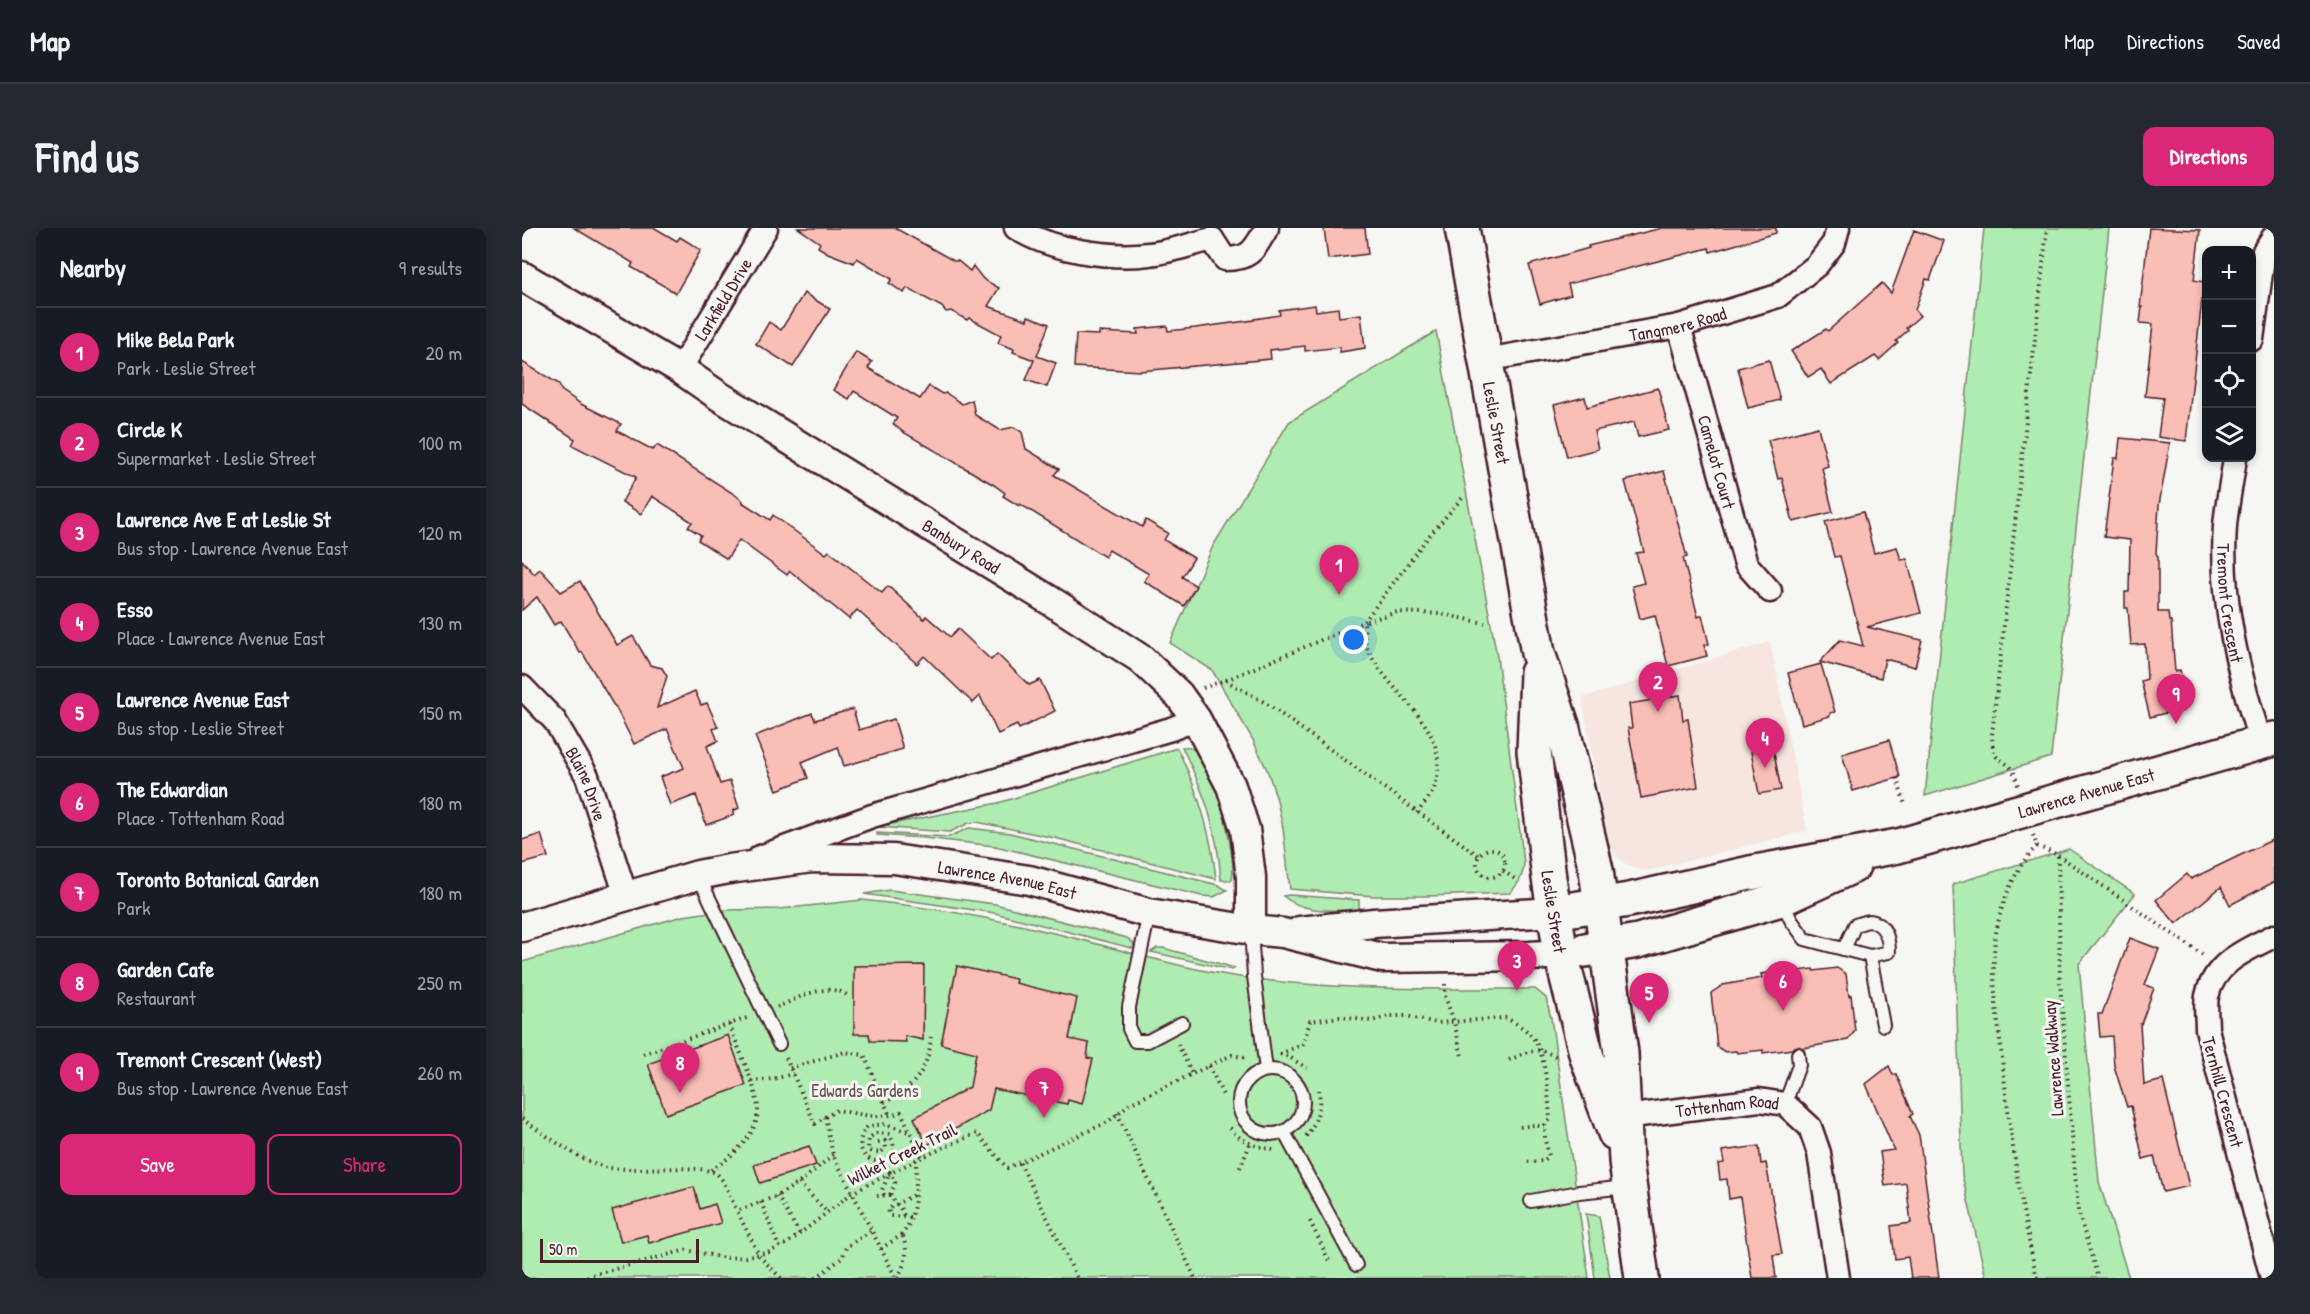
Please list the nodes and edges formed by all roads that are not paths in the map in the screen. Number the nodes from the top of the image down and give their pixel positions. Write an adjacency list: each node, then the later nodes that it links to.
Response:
1 (766, 228): 12 (street, Larkfield Drive)
2 (1016, 228): 6 (street)
3 (1267, 228): 6 (street)
4 (1462, 228): 11 (main road, Leslie Street)
5 (1838, 228): 10 (street, Tangmere Road)
6 (1214, 233)
7 (2274, 236): 9 (street)
8 (522, 276): 12 (street, Banbury Road)
9 (2256, 310)
10 (1679, 326): 11 (street, Tangmere Road); 14 (street, Camelot Court)
11 (1485, 360): 15 (main road, Leslie Street)
12 (680, 369): 17 (street, Banbury Road)
13 (2234, 462): 18 (street, Tremont Crescent)
14 (1770, 591)
15 (1538, 653): 24 (main road, Leslie Street); 25 (main road, Leslie Street)
16 (522, 687): 22 (street, Blaine Drive)
17 (1196, 719): 20 (street, Lawrence Avenue East); 28 (street, Banbury Road)
18 (2267, 741): 19 (main road, Lawrence Avenue East)
19 (1898, 846): 23 (main road, Lawrence Avenue East); 24 (main road, Lawrence Avenue East)
20 (729, 869): 21 (street, Lawrence Avenue East); 26 (street, Lawrence Avenue East)
21 (698, 876): 22 (street, Lawrence Avenue East); 37 (lane)
22 (626, 896): 27 (street, Lawrence Avenue East)
23 (1781, 899): 31 (main road, Lawrence Avenue East); 32 (lane)
24 (1601, 905): 25 (main road, Lawrence Avenue East); 31 (main road, Leslie Street)
25 (1554, 912): 29 (street, Lawrence Avenue East); 33 (main road, Leslie Street)
26 (1149, 914): 28 (street, Lawrence Avenue East); 36 (lane)
27 (522, 927)
28 (1251, 930): 29 (street, Lawrence Avenue East); 39 (lane)
29 (1283, 933): 33 (street, Lawrence Avenue East)
30 (2274, 936): 48 (street, Ternhill Crescent)
31 (1607, 948): 33 (main road, Lawrence Avenue East); 41 (main road, Leslie Street)
32 (1844, 949): 34 (lane); 34 (lane)
33 (1561, 954): 43 (main road, Leslie Street)
34 (1870, 956): 35 (lane)
35 (1883, 1025)
36 (1176, 1026)
37 (779, 1044)
38 (1798, 1054): 40 (lane)
39 (1266, 1070): 42 (lane); 42 (lane)
40 (1785, 1104): 41 (street, Tottenham Road); 47 (street, Tottenham Road)
41 (1624, 1117): 43 (main road, Leslie Street)
42 (1284, 1132): 45 (lane)
43 (1628, 1174): 44 (lane); 46 (main road, Leslie Street)
44 (1531, 1202)
45 (1356, 1265)
46 (1642, 1278)
47 (1838, 1278)
48 (2272, 1278)

